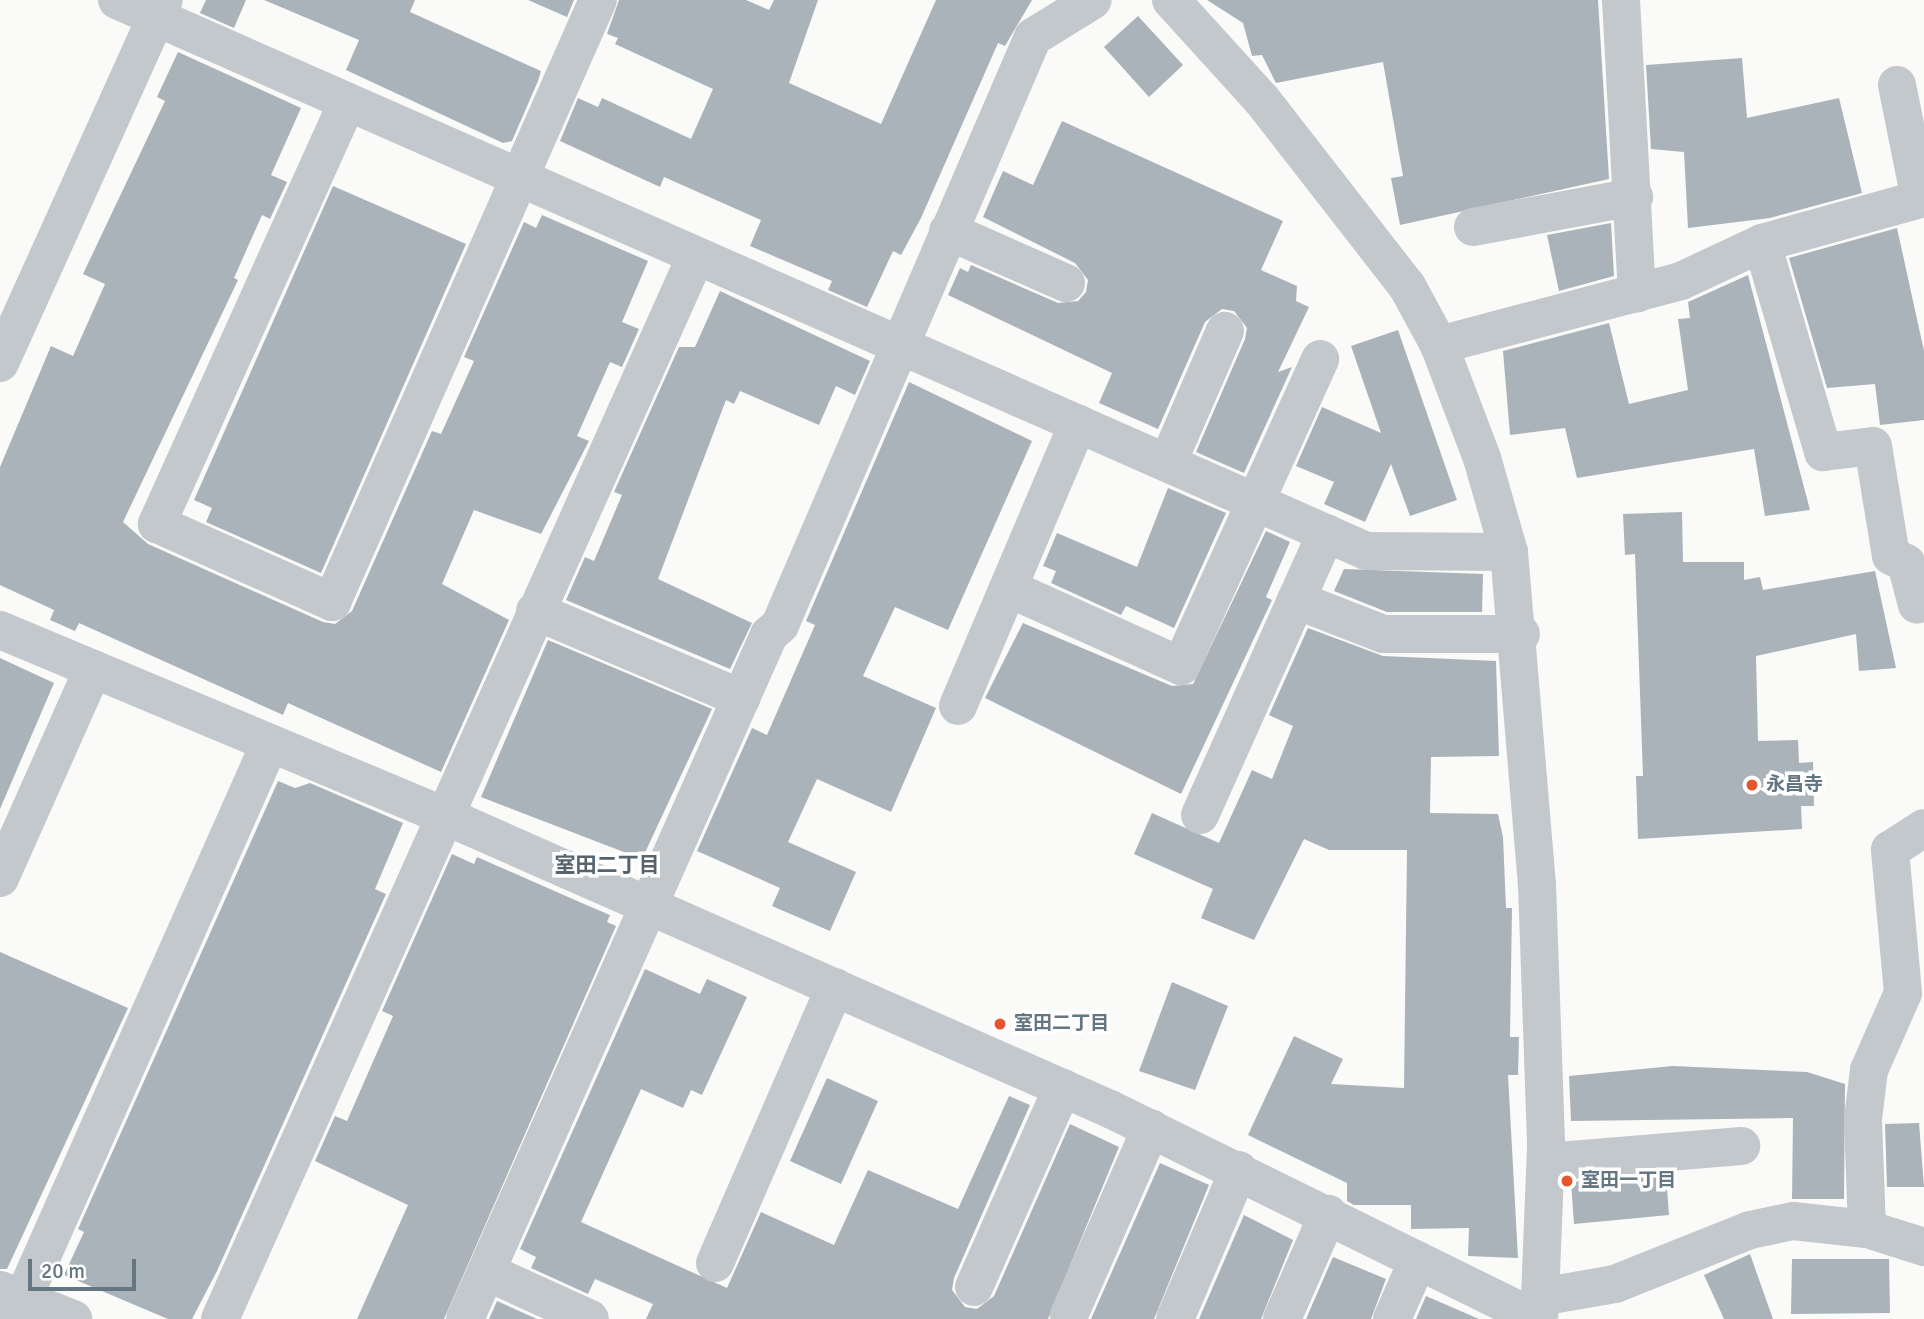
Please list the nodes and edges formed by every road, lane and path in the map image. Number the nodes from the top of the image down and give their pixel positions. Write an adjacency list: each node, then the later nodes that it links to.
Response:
1 (117, 0): 6 (street)
2 (598, 0): 9 (street)
3 (1093, 0): 13 (street)
4 (1171, 0): 20 (street)
5 (1621, 0): 10 (street)
6 (160, 10): 8 (street); 22 (street)
7 (1897, 85): 11 (street)
8 (346, 105): 9 (street); 9 (street)
9 (519, 181): 15 (street)
10 (1634, 197): 12 (street); 17 (street)
11 (1922, 199): 14 (street)
12 (1473, 227)
13 (948, 231): 16 (street); 19 (street)
14 (1762, 243): 17 (street); 30 (street)
15 (695, 258): 19 (street); 31 (street)
16 (1066, 284)
17 (1637, 294): 20 (street)
18 (1225, 331): 24 (street)
19 (900, 343): 23 (street); 35 (street)
20 (1439, 345): 27 (street)
21 (1320, 359): 25 (street)
22 (0, 363)
23 (1078, 423): 24 (street); 28 (street)
24 (1167, 462): 25 (street)
25 (1254, 501): 26 (street); 28 (street)
26 (1326, 533): 27 (street); 29 (street)
27 (1509, 552): 33 (street)
28 (1008, 588): 36 (street)
29 (1296, 600): 33 (street); 39 (street)
30 (1917, 605)
31 (535, 611): 35 (street); 38 (street)
32 (0, 630): 34 (street)
33 (1521, 634): 47 (street)
34 (93, 669): 37 (street); 41 (street)
35 (741, 698): 42 (street)
36 (958, 706)
37 (270, 743): 38 (street); 56 (street)
38 (443, 816): 42 (street); 60 (street)
39 (1200, 816)
40 (1924, 828): 50 (street)
41 (0, 878)
42 (651, 906): 43 (street); 54 (street)
43 (835, 987): 44 (street); 53 (street)
44 (1062, 1088): 45 (street); 55 (street)
45 (1151, 1128): 48 (street); 58 (street)
46 (1741, 1146): 47 (street)
47 (1546, 1162): 57 (street)
48 (1239, 1170): 49 (street); 63 (street)
49 (1328, 1214): 52 (street); 64 (street)
50 (1867, 1228): 51 (street); 57 (street)
51 (1924, 1247)
52 (1418, 1260): 57 (street); 65 (street)
53 (715, 1263)
54 (486, 1272): 61 (street); 62 (street)
55 (974, 1287)
56 (12, 1303): 59 (street)
57 (1539, 1312)
58 (1069, 1315)
59 (73, 1319)
60 (220, 1319)
61 (466, 1319)
62 (590, 1319)
63 (1175, 1319)
64 (1282, 1319)
65 (1392, 1319)

